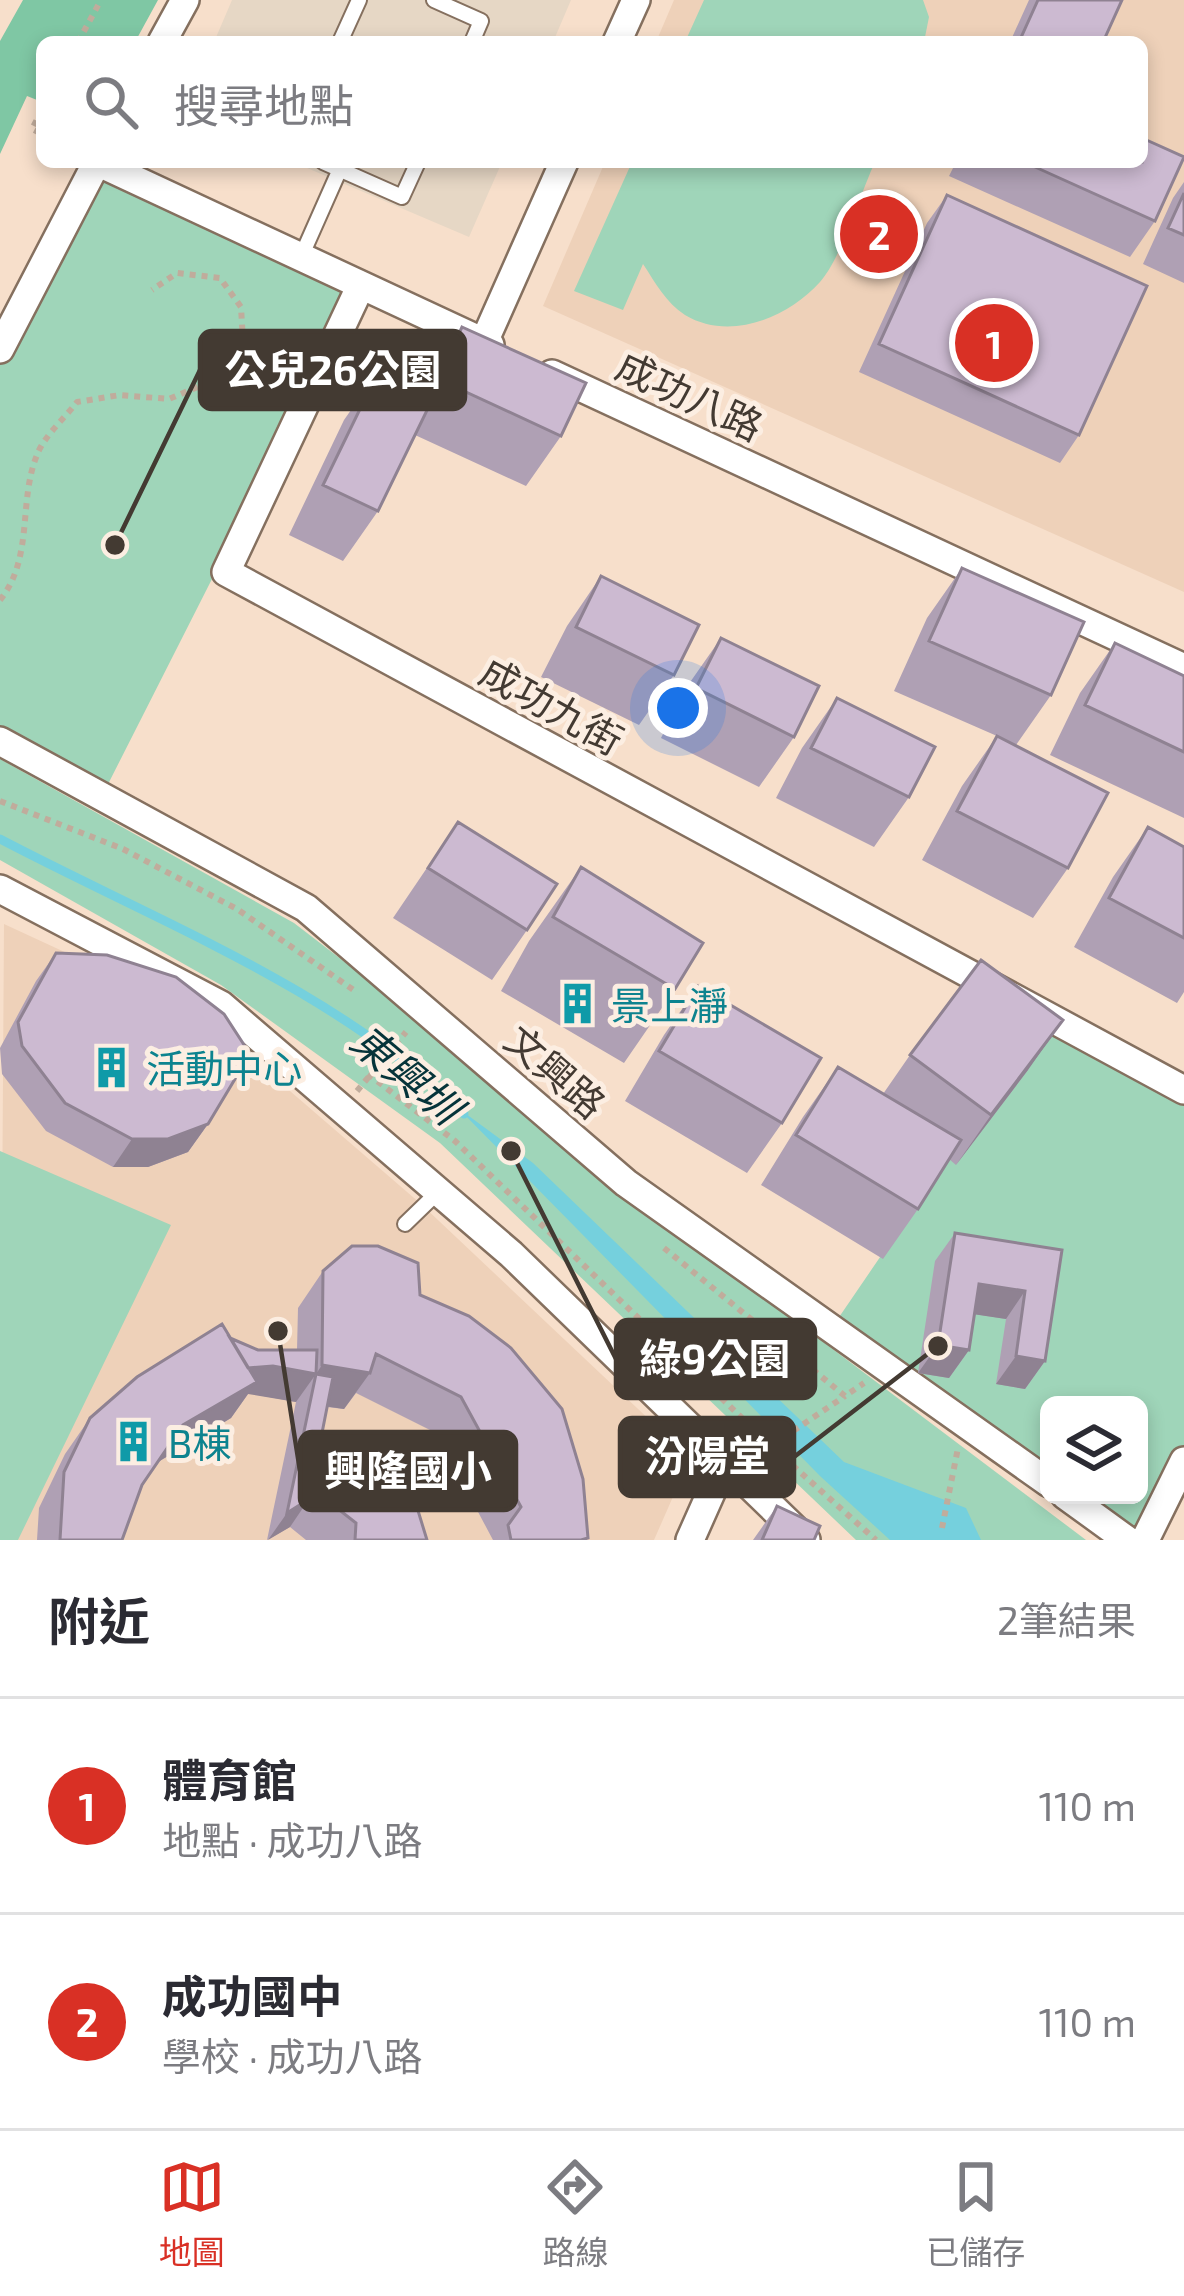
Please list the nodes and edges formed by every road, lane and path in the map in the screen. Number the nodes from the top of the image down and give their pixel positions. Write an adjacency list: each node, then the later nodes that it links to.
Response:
1 (101, 0): 6 (path)
2 (185, 0): 7 (street)
3 (359, 0): 8 (lane)
4 (434, 0): 9 (lane)
5 (636, 0): 10 (street)
6 (81, 36)
7 (165, 36)
8 (343, 36)
9 (475, 36)
10 (620, 36)
11 (94, 168): 21 (street)
12 (110, 168): 17 (street, 成功八路)
13 (336, 168): 16 (lane)
14 (415, 168): 16 (lane)
15 (561, 168): 20 (street)
16 (340, 170): 17 (lane)
17 (301, 257): 18 (street, 成功八路)
18 (361, 285): 20 (street, 成功八路); 29 (street, 成功九街)
19 (152, 290): 22 (path)
20 (484, 342): 23 (street, 成功八路)
21 (0, 349)
22 (0, 600)
23 (1181, 660)
24 (0, 740): 37 (street, 文興路)
25 (0, 801): 27 (path)
26 (0, 889): 30 (street)
27 (349, 987)
28 (412, 1025): 33 (path)
29 (1184, 1090)
30 (438, 1192): 31 (lane); 35 (street)
31 (405, 1224)
32 (845, 1396): 33 (path)
33 (771, 1446): 35 (path); 42 (path)
34 (1184, 1461): 44 (street)
35 (731, 1470): 40 (street); 41 (street)
36 (953, 1474): 39 (path)
37 (1040, 1477)
38 (1077, 1504): 43 (street)
39 (942, 1528)
40 (690, 1540)
41 (806, 1540)
42 (876, 1540)
43 (1127, 1540)
44 (1145, 1540)

